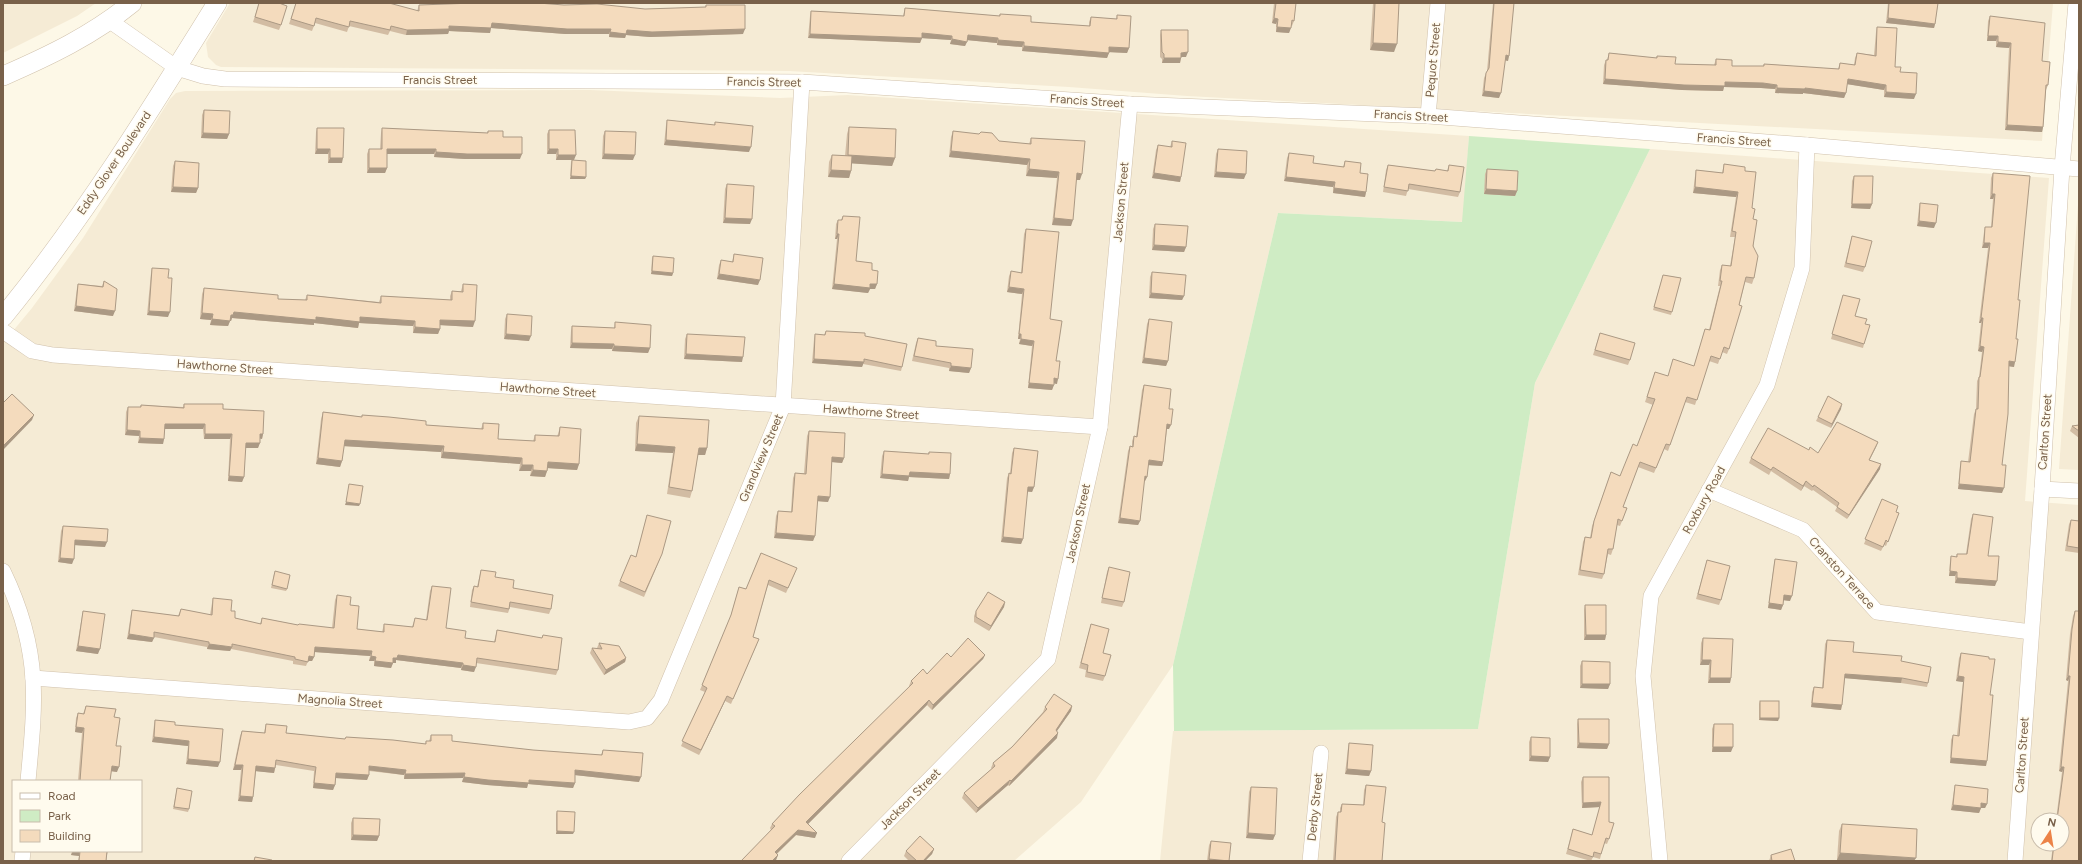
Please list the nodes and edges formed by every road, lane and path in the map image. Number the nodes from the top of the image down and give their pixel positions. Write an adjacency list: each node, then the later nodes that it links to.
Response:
1 (132, 3): 5 (street)
2 (217, 3): 6 (street, Eddy Glover Boulevard)
3 (1438, 3): 10 (street, Pequot Street)
4 (2076, 3): 12 (street, Carlton Street)
5 (110, 21): 6 (street, Francis Street); 7 (street)
6 (177, 68): 8 (street, Francis Street); 14 (street, Eddy Glover Boulevard)
7 (3, 76)
8 (802, 82): 9 (street, Francis Street); 16 (street, Grandview Street)
9 (1130, 104): 10 (street, Francis Street); 17 (street, Jackson Street)
10 (1428, 116): 11 (street, Francis Street)
11 (1807, 145): 12 (street, Francis Street); 19 (street, Roxbury Road)
12 (2062, 168): 13 (street, Francis Street); 18 (street, Carlton Street)
13 (2079, 169)
14 (3, 317)
15 (3, 331): 16 (street, Hawthorne Street)
16 (783, 406): 17 (street, Hawthorne Street); 24 (street, Grandview Street)
17 (1100, 427): 27 (street, Jackson Street)
18 (2042, 489): 20 (street); 22 (street, Carlton Street)
19 (1709, 490): 22 (street, Cranston Terrace); 29 (street, Roxbury Road)
20 (2079, 491)
21 (3, 570): 23 (street)
22 (2031, 632): 30 (street, Carlton Street)
23 (33, 678): 24 (street, Magnolia Street); 26 (street)
24 (647, 718)
25 (1321, 753): 28 (street, Derby Street)
26 (28, 780)
27 (850, 861)
28 (1310, 861)
29 (1660, 861)
30 (2015, 861)

